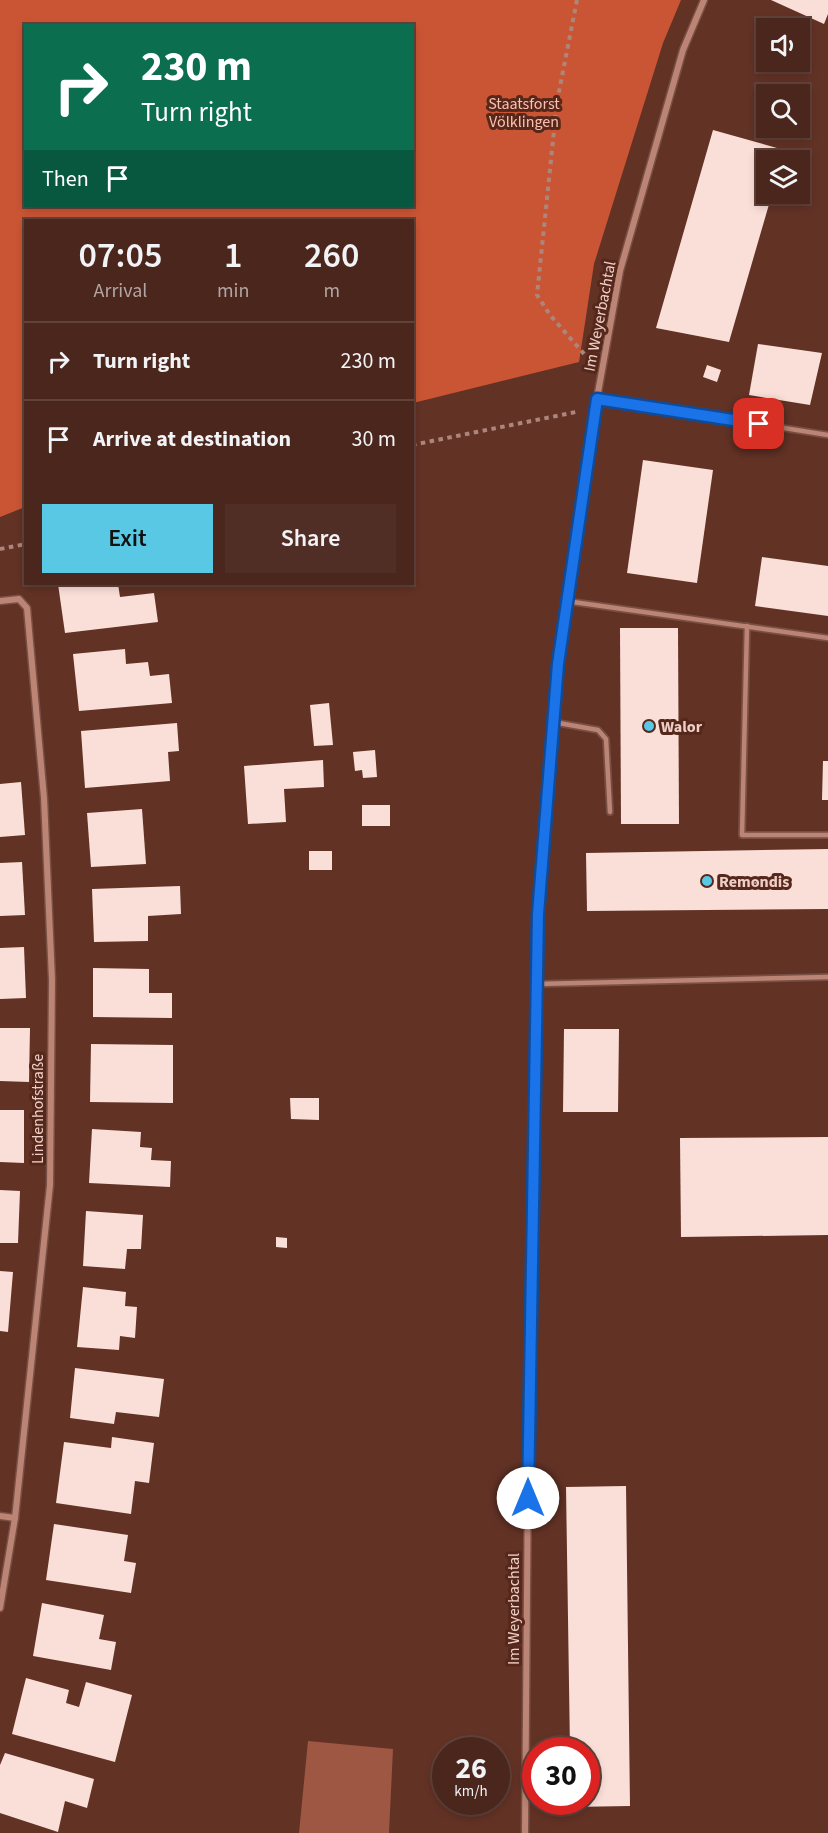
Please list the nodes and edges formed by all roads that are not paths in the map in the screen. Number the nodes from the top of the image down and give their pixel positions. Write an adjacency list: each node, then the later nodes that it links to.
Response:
1 (704, 0): 2 (street, Im Weyerbachtal)
2 (597, 399): 3 (lane); 5 (street, Im Weyerbachtal)
3 (828, 435)
4 (0, 601): 14 (street, Lindenhofstraße)
5 (566, 601): 6 (lane); 8 (street, Im Weyerbachtal)
6 (747, 626): 7 (lane); 10 (lane)
7 (828, 638)
8 (553, 722): 9 (lane); 12 (street, Im Weyerbachtal)
9 (610, 812)
10 (828, 835)
11 (828, 977): 12 (lane)
12 (537, 984): 16 (street, Im Weyerbachtal)
13 (0, 1516): 14 (street)
14 (15, 1518): 15 (street, Lindenhofstraße)
15 (0, 1608)
16 (525, 1833)

